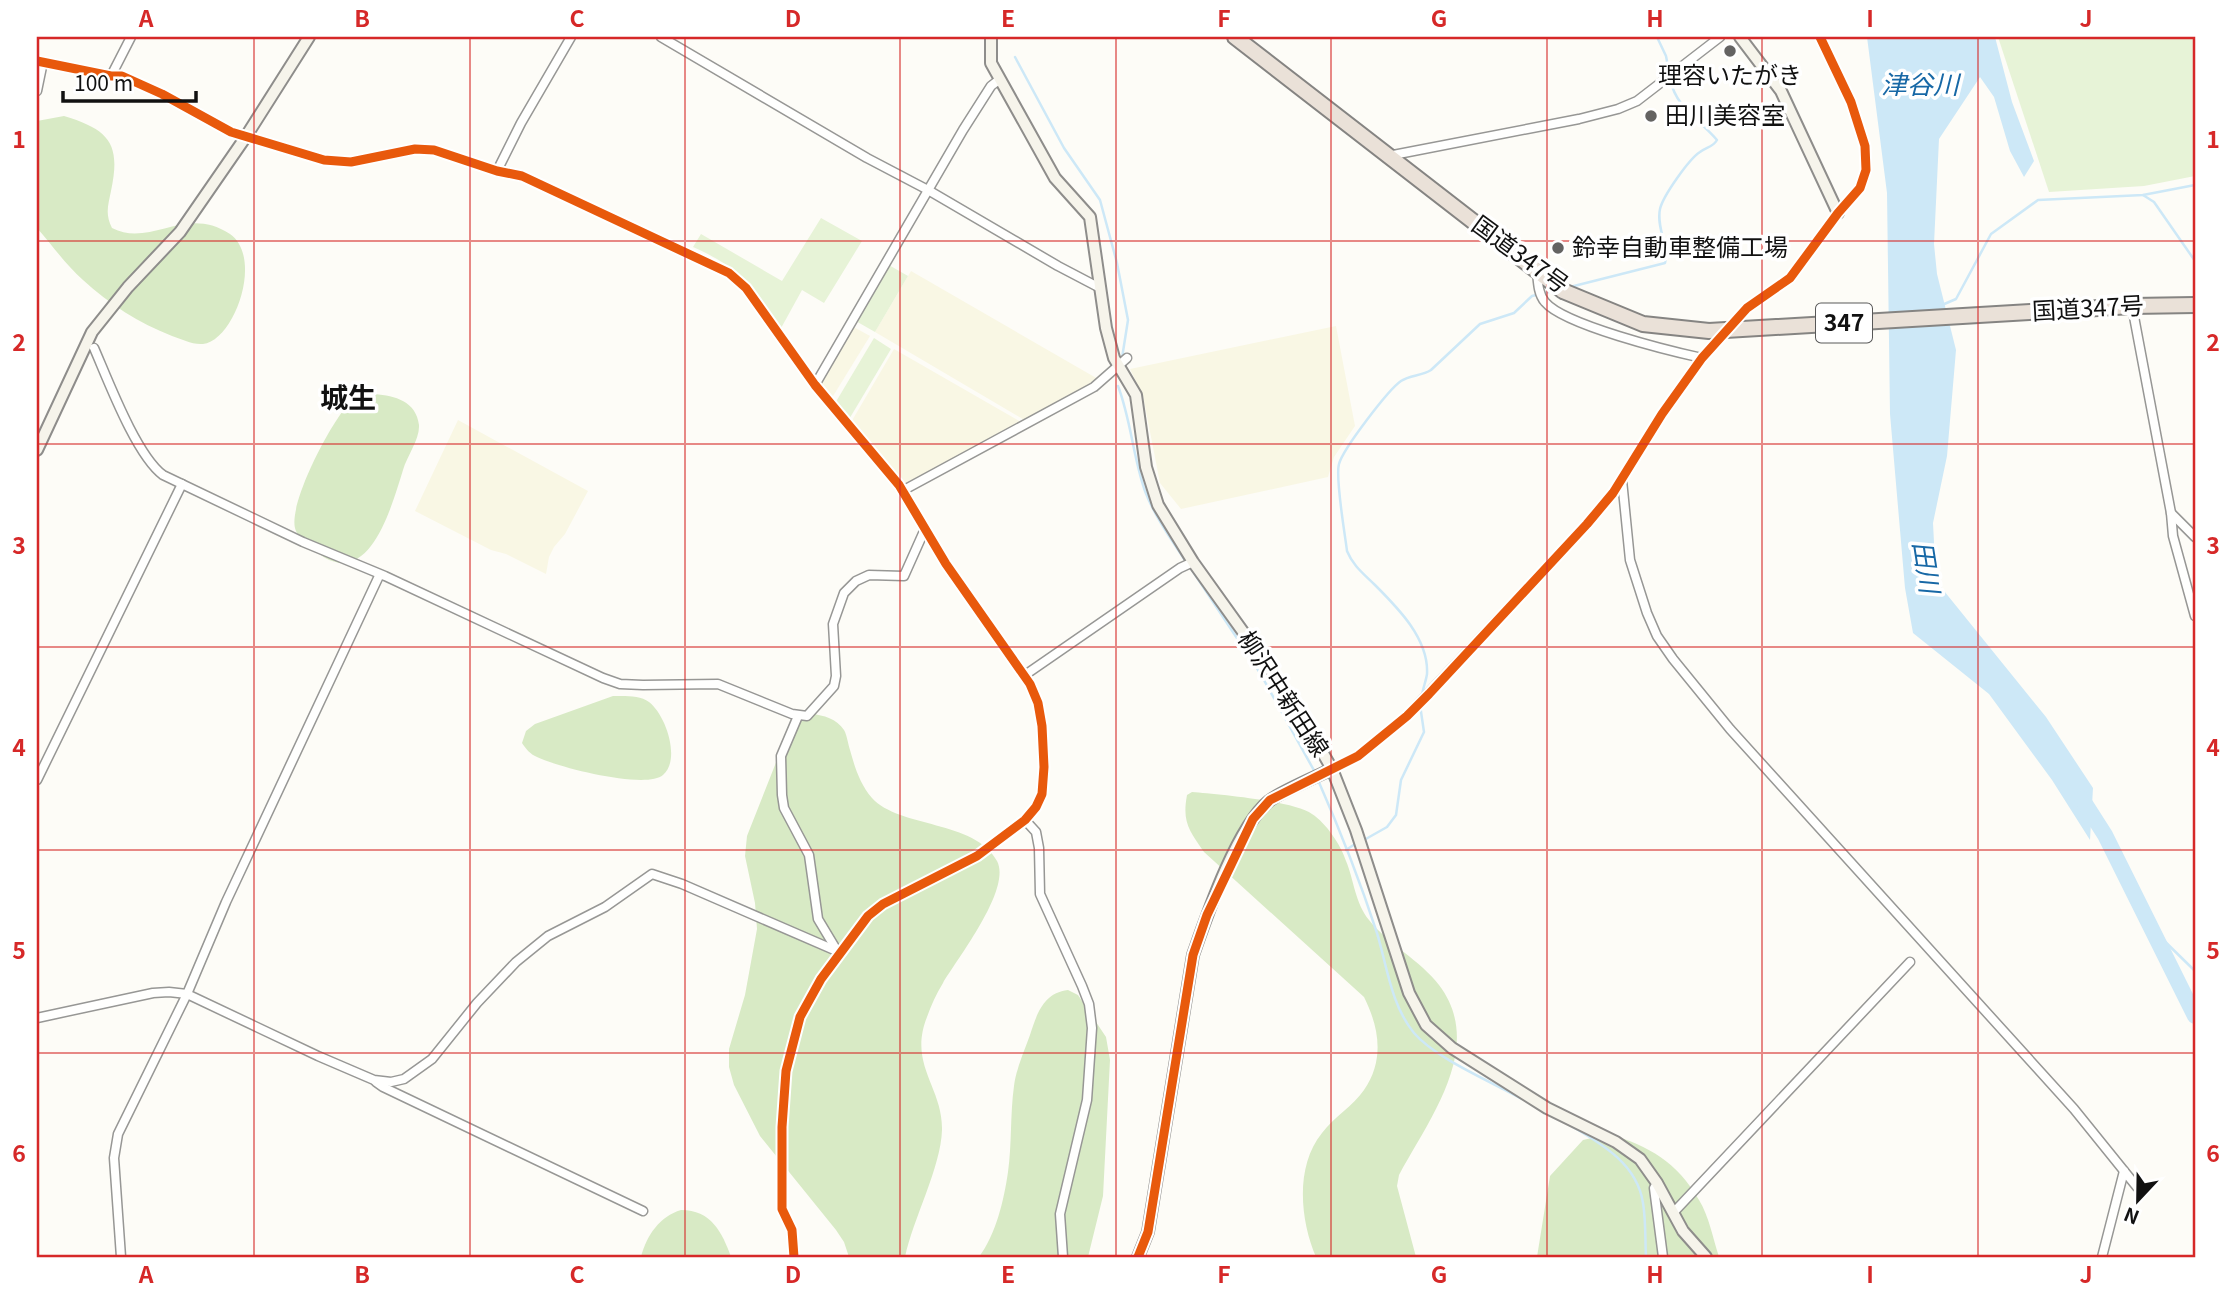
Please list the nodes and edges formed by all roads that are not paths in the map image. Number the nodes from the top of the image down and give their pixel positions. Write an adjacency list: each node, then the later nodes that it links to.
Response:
1 (131, 37): 11 (street)
2 (309, 37): 14 (main road)
3 (571, 37): 16 (street)
4 (662, 37): 17 (street)
5 (991, 37): 12 (main road, 柳沢中新田線)
6 (1235, 37): 15 (highway, 国道347号 / 347)
7 (1720, 37): 15 (street)
8 (1740, 37): 18 (main road)
9 (1820, 37): 18 (street)
10 (40, 61): 11 (street); 13 (street)
11 (111, 76): 14 (street)
12 (1000, 79): 17 (street); 20 (main road, 柳沢中新田線)
13 (37, 91)
14 (246, 138): 16 (street); 27 (main road)
15 (1387, 156): 19 (highway, 国道347号 / 347)
16 (497, 171): 26 (street)
17 (928, 190): 20 (street); 26 (street)
18 (1838, 213): 24 (street)
19 (1537, 271): 22 (highway, 国道347号 / 347, bridge); 24 (street)
20 (1100, 288): 25 (main road, 柳沢中新田線)
21 (2195, 304): 22 (highway, 国道347号 / 347)
22 (2132, 306): 31 (street)
23 (94, 348): 29 (street)
24 (1702, 358): 28 (street)
25 (1122, 361): 30 (street); 34 (main road, 柳沢中新田線)
26 (815, 385): 30 (street)
27 (37, 450)
28 (1622, 477): 39 (street); 47 (street)
29 (182, 484): 35 (street); 40 (street)
30 (902, 491): 32 (street)
31 (2171, 513): 33 (street); 36 (street)
32 (925, 529): 37 (street); 38 (street)
33 (2195, 537)
34 (1193, 562): 37 (street); 39 (main road, 柳沢中新田線)
35 (379, 576): 38 (street); 44 (street)
36 (2195, 616)
37 (1025, 675): 41 (street)
38 (798, 716): 42 (street)
39 (1327, 771): 48 (main road, 柳沢中新田線); 55 (main road)
40 (37, 780)
41 (1026, 820): 42 (street); 54 (street)
42 (839, 952): 46 (street); 53 (street)
43 (1910, 962): 51 (street)
44 (187, 993): 45 (street); 46 (street); 52 (street)
45 (37, 1017)
46 (374, 1080): 50 (street)
47 (2124, 1171): 49 (street); 58 (street)
48 (1657, 1183): 51 (main road, 柳沢中新田線); 56 (street)
49 (2137, 1187)
50 (643, 1211)
51 (1672, 1213): 57 (main road, 柳沢中新田線)
52 (121, 1257)
53 (794, 1257)
54 (1063, 1257)
55 (1138, 1257)
56 (1663, 1257)
57 (1706, 1257)
58 (2102, 1257)

